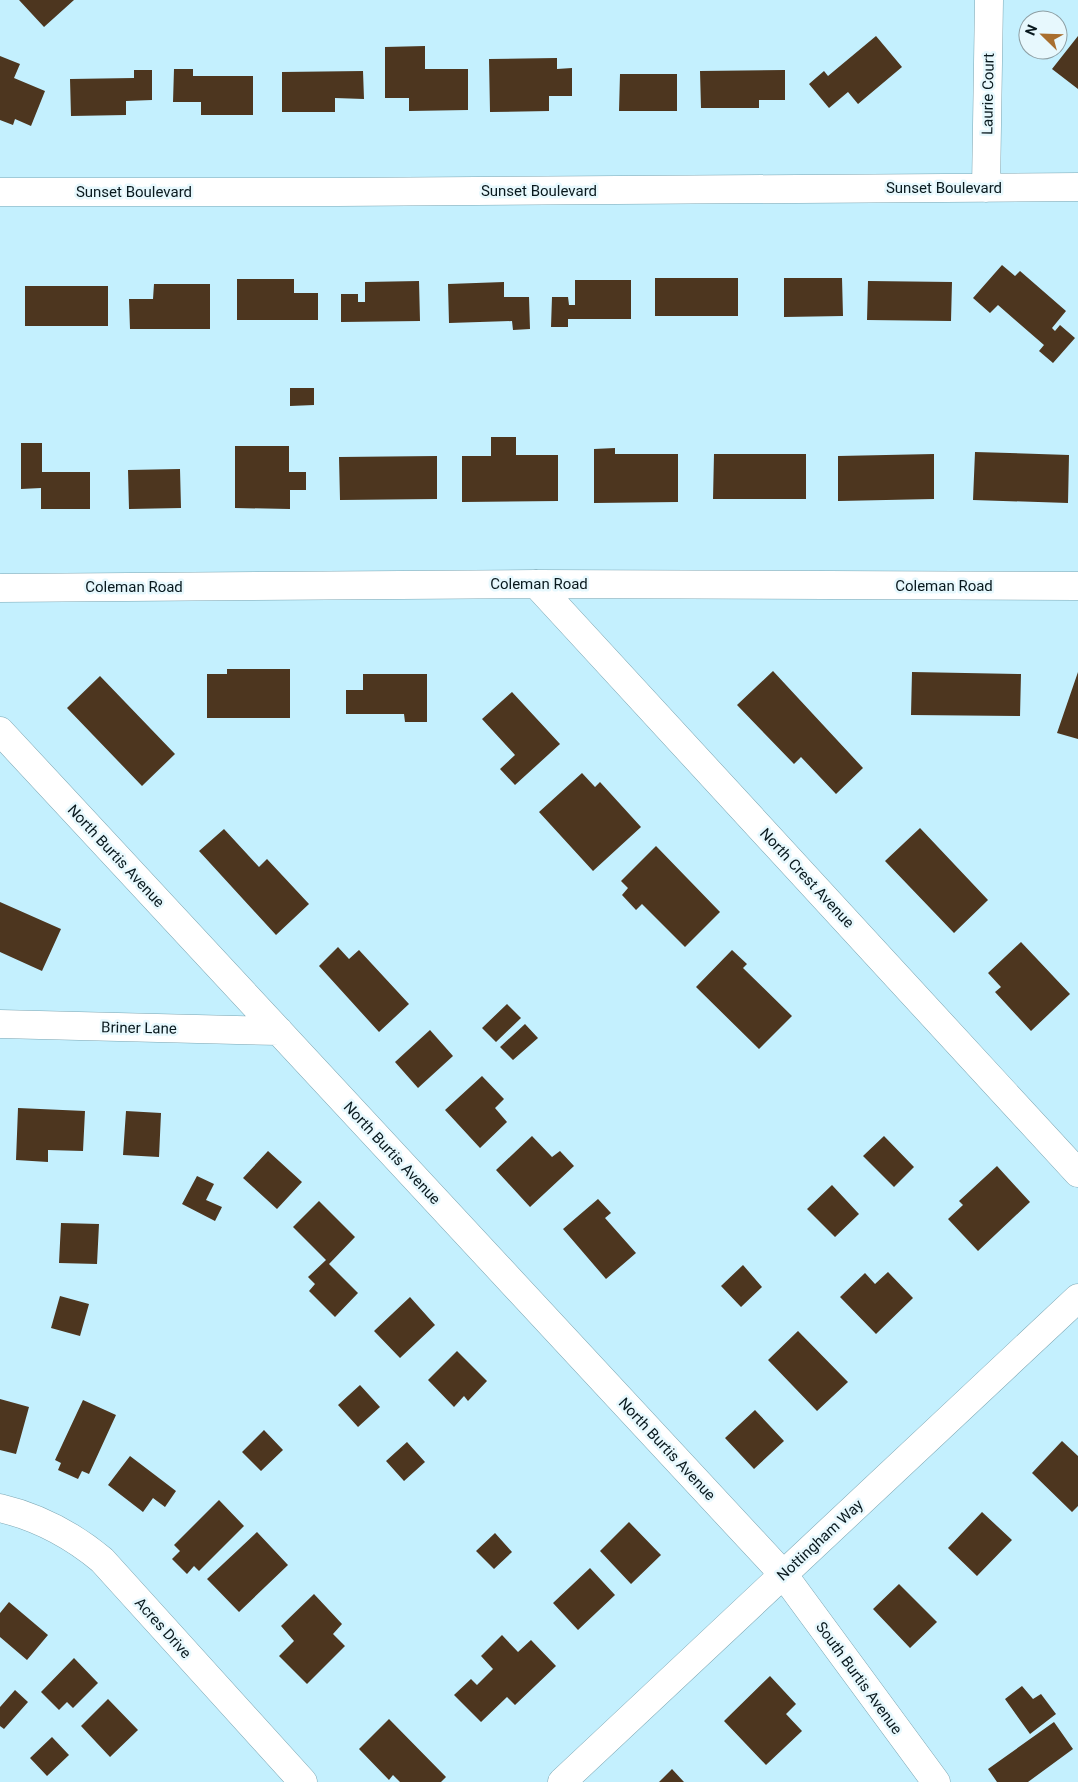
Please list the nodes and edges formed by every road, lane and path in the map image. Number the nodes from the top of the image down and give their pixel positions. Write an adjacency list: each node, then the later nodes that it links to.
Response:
1 (989, 0): 3 (street, Laurie Court)
2 (1078, 187): 3 (street, Sunset Boulevard)
3 (986, 188): 4 (street, Sunset Boulevard)
4 (0, 192)
5 (536, 584): 6 (street, Coleman Road); 7 (street, Coleman Road); 11 (street, North Crest Avenue)
6 (1078, 586)
7 (0, 588)
8 (0, 731): 10 (street, North Burtis Avenue)
9 (0, 1024): 10 (street, Briner Lane)
10 (279, 1031): 14 (street, North Burtis Avenue)
11 (1078, 1173)
12 (1078, 1298): 14 (street, Nottingham Way)
13 (0, 1508): 15 (street, Acres Drive)
14 (783, 1574): 16 (street, Nottingham Way); 17 (street, South Burtis Avenue)
15 (302, 1782)
16 (562, 1782)
17 (936, 1782)

